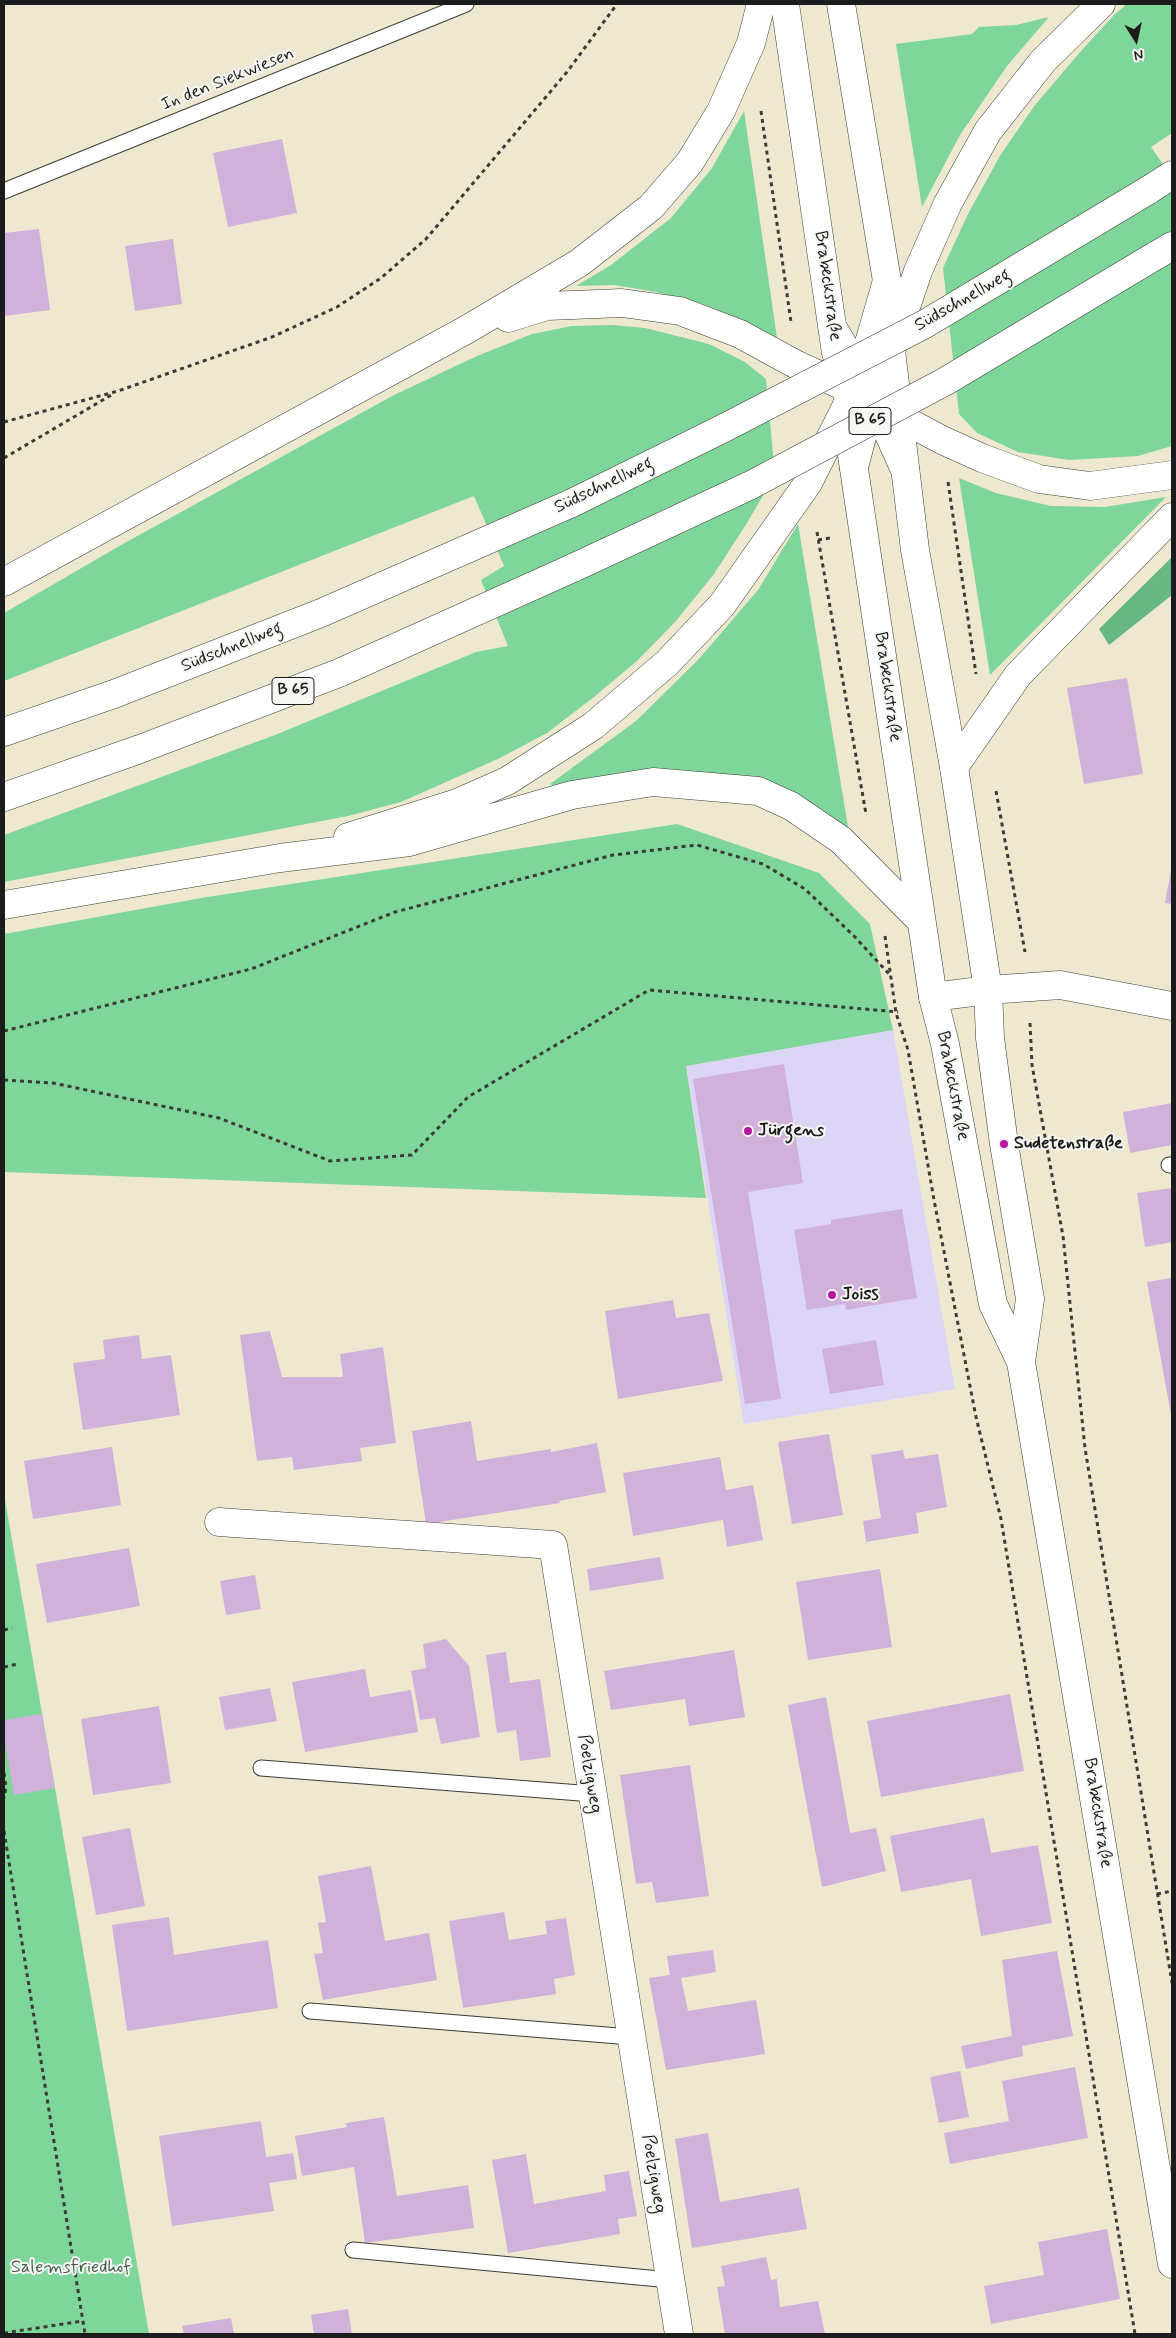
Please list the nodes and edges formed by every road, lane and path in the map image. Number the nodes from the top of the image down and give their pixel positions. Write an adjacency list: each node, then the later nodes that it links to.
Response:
1 (466, 4): 8 (lane, In den Siekwiesen)
2 (617, 4): 13 (path)
3 (761, 4): 11 (main road)
4 (785, 4): 14 (main road, Brabeckstraße)
5 (841, 4): 10 (main road, Brabeckstraße)
6 (1101, 4): 12 (main road)
7 (1172, 175): 22 (main road, Südschnellweg, bridge)
8 (4, 192)
9 (1164, 251): 24 (main road, B 65, bridge)
10 (887, 281): 12 (main road, Brabeckstraße); 14 (main road)
11 (466, 330): 14 (main road); 21 (main road)
12 (891, 351): 14 (main road); 15 (main road, Brabeckstraße)
13 (118, 391): 16 (path); 17 (path)
14 (857, 394): 15 (main road); 18 (main road); 25 (main road); 27 (main road, Brabeckstraße)
15 (899, 417): 18 (main road, Brabeckstraße); 19 (main road)
16 (4, 422)
17 (4, 458)
18 (905, 470): 23 (main road, Brabeckstraße)
19 (1172, 475)
20 (1172, 517): 23 (main road)
21 (4, 582)
22 (4, 732)
23 (954, 767): 31 (main road, Brabeckstraße)
24 (4, 797)
25 (280, 858): 26 (main road); 27 (main road)
26 (4, 905)
27 (921, 922): 32 (main road, Brabeckstraße)
28 (1025, 945): 30 (path)
29 (890, 976): 35 (path)
30 (1028, 986): 31 (main road); 33 (main road); 49 (path)
31 (988, 990): 32 (main road); 37 (main road, Brabeckstraße)
32 (933, 997): 37 (main road, Brabeckstraße)
33 (1172, 1006)
34 (896, 1013): 36 (path)
35 (4, 1031)
36 (4, 1080)
37 (1021, 1362): 54 (main road, Brabeckstraße)
38 (219, 1522): 45 (main road, Poelzigweg)
39 (12, 1628): 40 (path)
40 (4, 1630)
41 (18, 1664): 42 (path)
42 (4, 1667)
43 (261, 1768): 45 (lane)
44 (4, 1773): 46 (path)
45 (593, 1794): 52 (main road, Poelzigweg)
46 (4, 1798)
47 (4, 1831): 56 (path)
48 (1172, 1891): 49 (path)
49 (1157, 1894): 50 (path)
50 (1172, 1983)
51 (310, 2011): 52 (lane)
52 (631, 2037): 55 (main road, Poelzigweg)
53 (352, 2250): 55 (lane)
54 (1172, 2264)
55 (670, 2280): 59 (main road, Poelzigweg)
56 (82, 2321): 57 (path); 58 (path)
57 (4, 2333)
58 (85, 2334)
59 (679, 2334)

